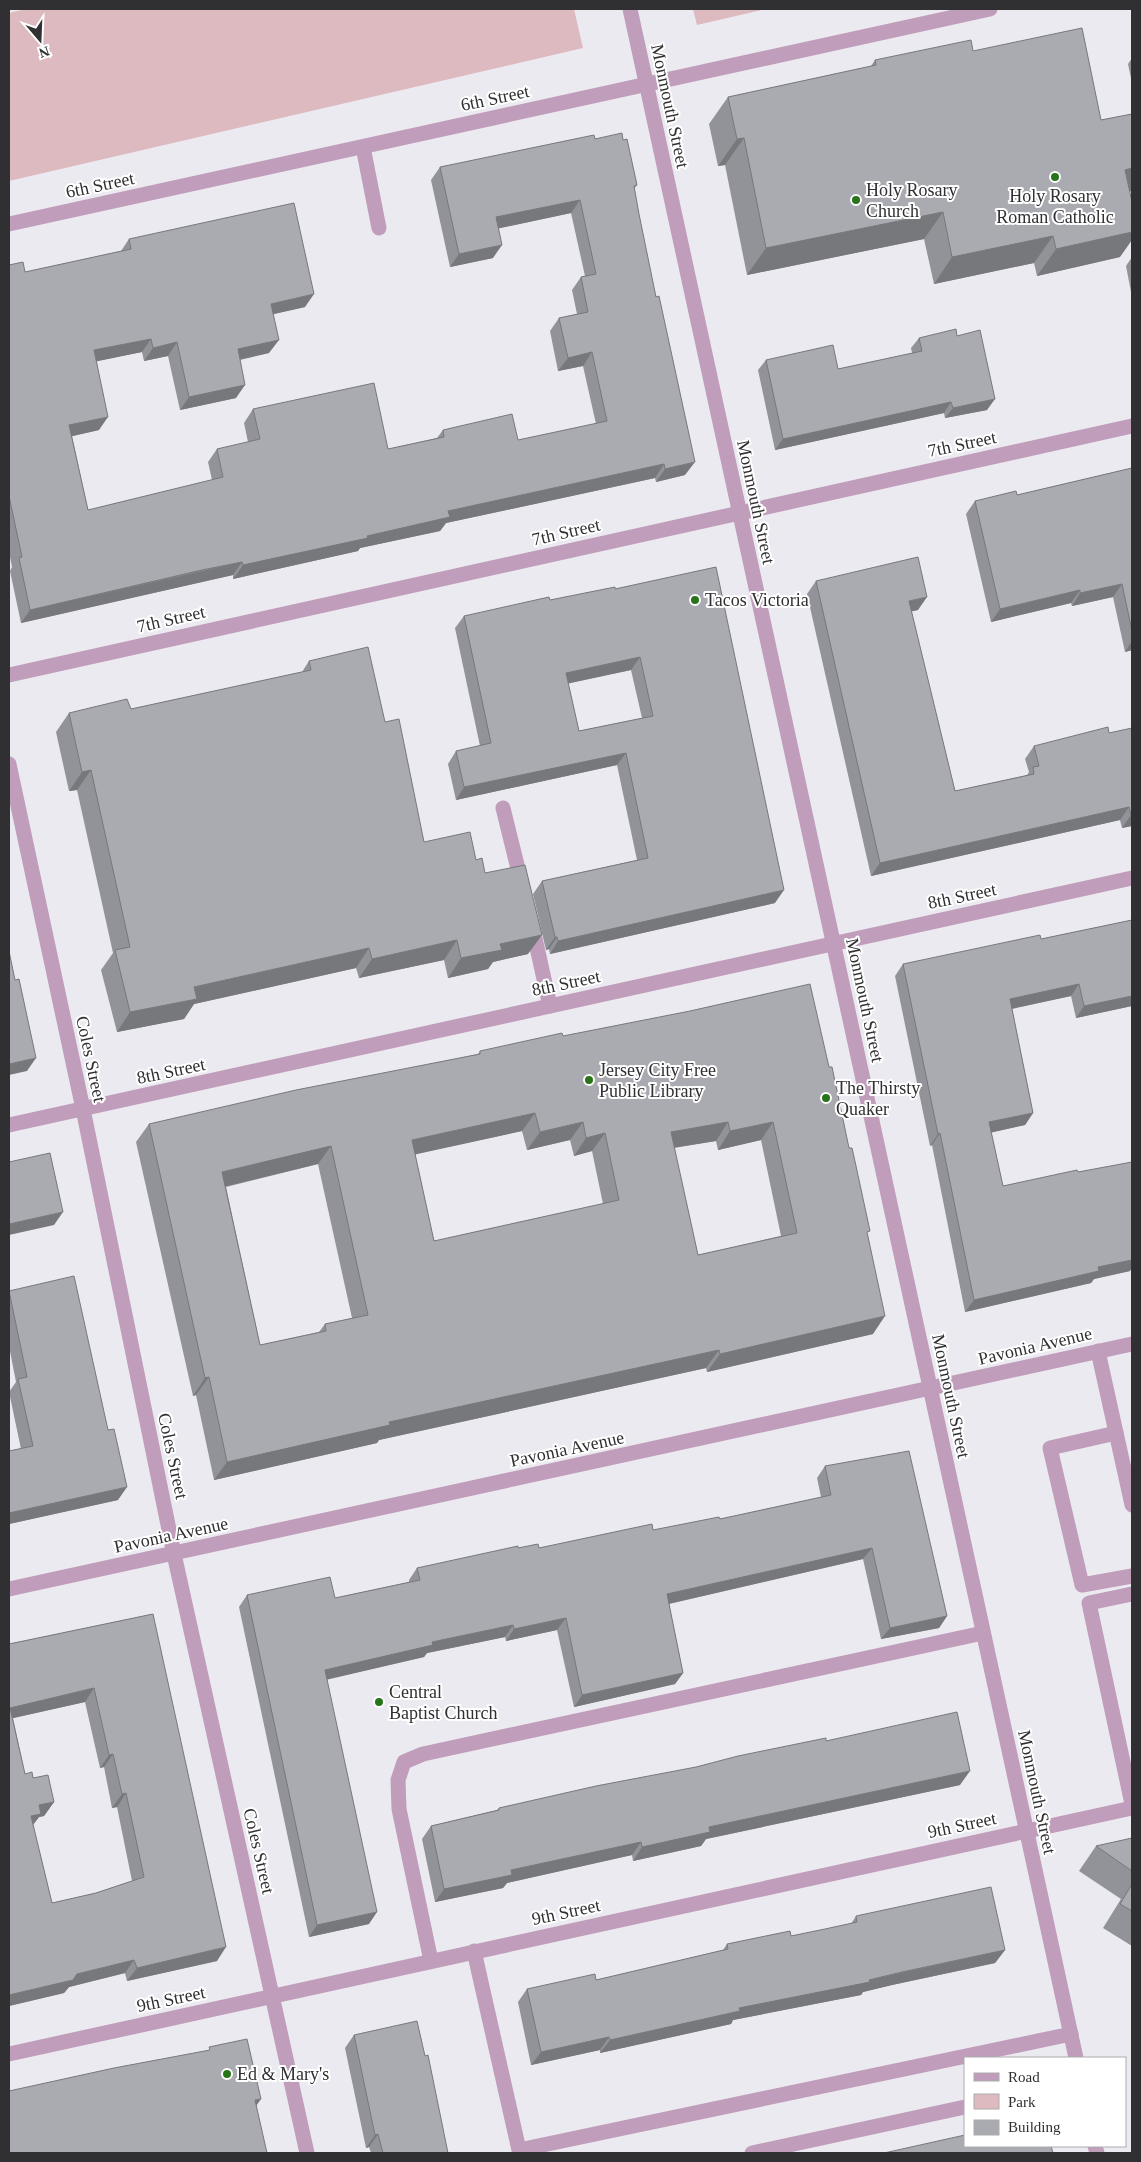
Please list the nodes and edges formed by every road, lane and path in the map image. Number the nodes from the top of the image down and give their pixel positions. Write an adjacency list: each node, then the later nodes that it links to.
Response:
1 (630, 9): 3 (street, Monmouth Street)
2 (990, 9): 3 (street, 6th Street)
3 (646, 84): 4 (street, 6th Street); 8 (street, Monmouth Street)
4 (363, 147): 5 (street, 6th Street); 6 (street)
5 (9, 224)
6 (379, 228)
7 (1132, 426): 8 (street, 7th Street)
8 (740, 512): 9 (street, 7th Street); 15 (street, Monmouth Street)
9 (9, 675)
10 (9, 764): 17 (street, Coles Street)
11 (503, 808): 13 (street)
12 (1132, 878): 15 (street, 8th Street)
13 (524, 895)
14 (529, 914): 16 (street)
15 (833, 944): 16 (street, 8th Street); 21 (street, Monmouth Street)
16 (550, 1006): 17 (street, 8th Street)
17 (83, 1109): 18 (street, 8th Street); 24 (street, Coles Street)
18 (9, 1125)
19 (1132, 1344): 20 (street, Pavonia Avenue)
20 (1098, 1351): 21 (street, Pavonia Avenue); 22 (street)
21 (930, 1388): 24 (street, Pavonia Avenue); 28 (street, Monmouth Street)
22 (1116, 1433): 23 (street); 25 (street)
23 (1132, 1505)
24 (174, 1554): 26 (street, Pavonia Avenue); 33 (street, Coles Street)
25 (1132, 1576)
26 (9, 1589)
27 (1132, 1594): 29 (street)
28 (983, 1633): 30 (street, Monmouth Street); 32 (street)
29 (1132, 1806): 30 (street, 9th Street)
30 (1026, 1830): 31 (street, 9th Street); 34 (street, Monmouth Street)
31 (474, 1951): 32 (street, 9th Street); 34 (street)
32 (431, 1961): 33 (street, 9th Street)
33 (272, 1996): 35 (street, 9th Street); 38 (street, Coles Street)
34 (1071, 2034): 36 (street, Monmouth Street)
35 (9, 2054)
36 (1076, 2057)
37 (964, 2107): 39 (street)
38 (307, 2153)
39 (752, 2153)

